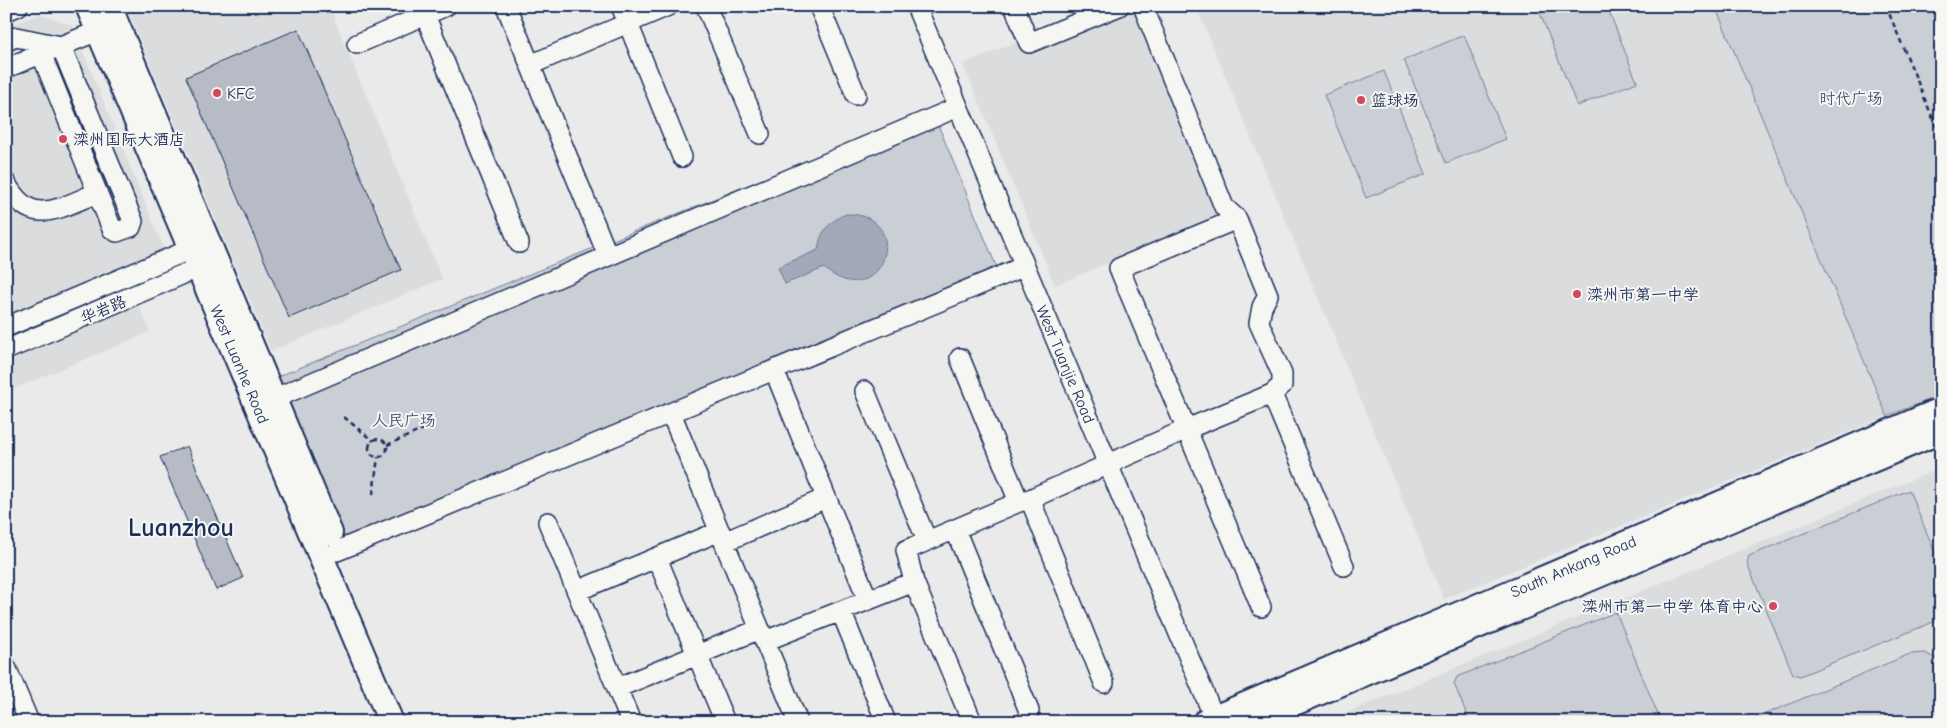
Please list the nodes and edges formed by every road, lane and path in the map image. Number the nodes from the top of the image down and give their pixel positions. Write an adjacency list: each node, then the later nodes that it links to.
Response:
1 (18, 6): 14 (street)
2 (88, 6): 16 (main road, West Luanhe Road)
3 (109, 6): 41 (main road, West Luanhe Road)
4 (506, 6): 21 (street)
5 (668, 6): 15 (street)
6 (706, 6): 25 (street)
7 (820, 6): 23 (street)
8 (916, 6): 24 (street, West Tuanjie Road)
9 (1014, 6): 10 (street)
10 (1119, 6)
11 (1143, 6): 30 (street)
12 (1886, 6): 26 (path)
13 (437, 9): 18 (street); 31 (street)
14 (6, 12)
15 (625, 15): 21 (street); 27 (street)
16 (98, 31): 19 (street); 33 (main road, West Luanhe Road)
17 (6, 41): 19 (street)
18 (357, 44)
19 (61, 46): 20 (street); 29 (street)
20 (33, 56): 22 (street); 29 (street)
21 (530, 65): 32 (street)
22 (6, 68)
23 (856, 95)
24 (958, 107): 32 (street); 34 (street, West Tuanjie Road)
25 (760, 134)
26 (1941, 138)
27 (682, 158)
28 (6, 183): 29 (street)
29 (89, 196)
30 (1237, 219): 40 (street); 46 (street)
31 (519, 243)
32 (608, 256): 41 (street)
33 (196, 258): 35 (street, 华岩路); 36 (street, 华岩路); 75 (main road, West Luanhe Road)
34 (1025, 266): 43 (street); 51 (street, West Tuanjie Road)
35 (6, 327)
36 (6, 350)
37 (960, 358): 54 (street)
38 (779, 382): 53 (street)
39 (865, 391): 58 (street)
40 (1272, 394): 46 (street); 61 (street)
41 (273, 399): 59 (main road, West Luanhe Road)
42 (1941, 410): 74 (main road, South Ankang Road)
43 (671, 413): 57 (street); 59 (street)
44 (344, 418): 48 (path)
45 (424, 429): 49 (path)
46 (1187, 429): 51 (street); 65 (street)
47 (1941, 431): 82 (main road, South Ankang Road)
48 (373, 441): 49 (path); 50 (path)
49 (386, 445): 50 (path)
50 (378, 457): 52 (path)
51 (1109, 465): 54 (street); 74 (street, West Tuanjie Road)
52 (373, 494)
53 (826, 498): 57 (street); 64 (street)
54 (1024, 500): 56 (street); 70 (street)
55 (548, 522): 63 (street)
56 (954, 529): 58 (street); 72 (street)
57 (722, 536): 60 (street); 67 (street)
58 (927, 541): 62 (street)
59 (337, 551): 76 (main road, West Luanhe Road)
60 (656, 558): 63 (street); 68 (street)
61 (1344, 566)
62 (914, 582): 64 (street); 81 (street)
63 (577, 591): 71 (street)
64 (868, 600): 66 (street)
65 (1262, 607)
66 (841, 611): 67 (street); 80 (street)
67 (763, 635): 68 (street); 79 (street)
68 (697, 655): 71 (street); 78 (street)
69 (6, 666): 73 (street)
70 (1104, 683)
71 (617, 688): 77 (street)
72 (1029, 711)
73 (23, 720)
74 (1212, 720)
75 (391, 722)
76 (408, 722)
77 (631, 722)
78 (725, 722)
79 (798, 722)
80 (886, 722)
81 (972, 722)
82 (1249, 722)

